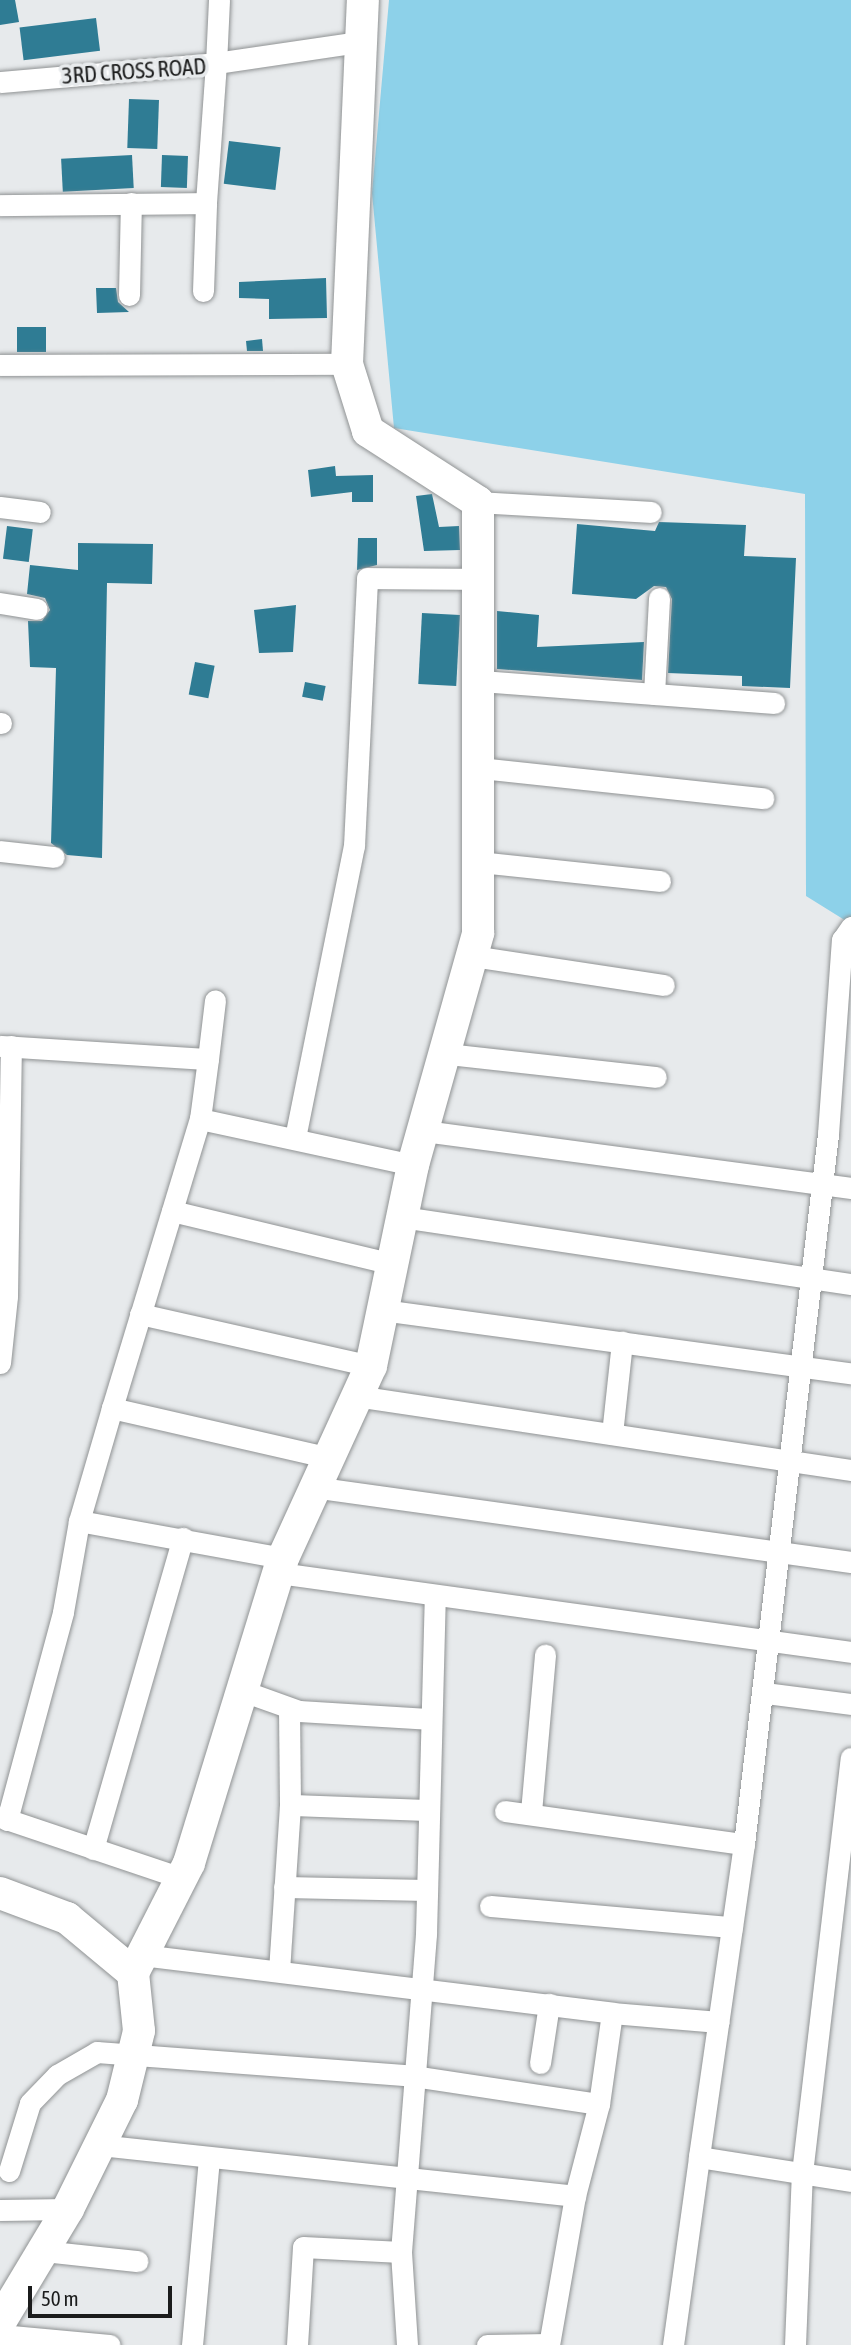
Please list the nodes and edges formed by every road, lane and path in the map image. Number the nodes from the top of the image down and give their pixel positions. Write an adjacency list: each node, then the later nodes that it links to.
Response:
1 (219, 0): 4 (street)
2 (363, 0): 3 (street)
3 (359, 42): 4 (street); 11 (street)
4 (216, 63): 5 (street, 3RD CROSS ROAD); 7 (street, 3RD CROSS ROAD)
5 (0, 82)
6 (131, 203): 7 (street); 8 (street); 10 (street)
7 (206, 203): 9 (street, 3RD CROSS ROAD)
8 (0, 205)
9 (203, 291)
10 (129, 295)
11 (347, 364): 12 (street); 13 (street)
12 (0, 365)
13 (478, 502): 15 (street); 17 (street)
14 (0, 507): 16 (street)
15 (651, 512)
16 (40, 513)
17 (481, 579): 21 (street); 41 (street)
18 (659, 598): 22 (street)
19 (0, 603): 20 (street)
20 (37, 609)
21 (481, 681): 22 (street); 24 (street)
22 (654, 694): 23 (street)
23 (774, 703)
24 (480, 768): 25 (street); 28 (street)
25 (763, 798)
26 (0, 851): 27 (street)
27 (54, 857)
28 (479, 862): 29 (street); 31 (street)
29 (660, 881)
30 (851, 927): 38 (street)
31 (472, 956): 32 (street); 35 (street)
32 (664, 985)
33 (215, 1000): 36 (street)
34 (6, 1046): 36 (street); 53 (street)
35 (448, 1054): 37 (street); 40 (street)
36 (208, 1059): 39 (street)
37 (656, 1077)
38 (841, 1086): 43 (street)
39 (200, 1119): 41 (street); 45 (street)
40 (424, 1130): 42 (street); 43 (street)
41 (295, 1138): 42 (street)
42 (414, 1165): 46 (street)
43 (822, 1184): 44 (street); 48 (street)
44 (851, 1188)
45 (172, 1211): 47 (street); 51 (street)
46 (402, 1217): 47 (street); 48 (street)
47 (392, 1264): 50 (street)
48 (810, 1279): 49 (street); 55 (street)
49 (851, 1284)
50 (382, 1310): 52 (street); 54 (street)
51 (140, 1314): 54 (street); 58 (street)
52 (622, 1342): 55 (street); 59 (street)
53 (0, 1363)
54 (371, 1366): 57 (street)
55 (801, 1366): 56 (street); 61 (street)
56 (851, 1373)
57 (356, 1396): 59 (street); 60 (street)
58 (112, 1408): 60 (street); 64 (street)
59 (612, 1434): 61 (street)
60 (326, 1457): 63 (street)
61 (791, 1462): 62 (street); 66 (street)
62 (851, 1469)
63 (313, 1487): 66 (street); 68 (street)
64 (79, 1521): 65 (street); 83 (street)
65 (183, 1538): 68 (street); 85 (street)
66 (782, 1554): 67 (street); 70 (street)
67 (851, 1562)
68 (281, 1565): 69 (street); 73 (street)
69 (435, 1595): 70 (street); 77 (street)
70 (773, 1642): 71 (street); 74 (street)
71 (851, 1652)
72 (545, 1655): 82 (street)
73 (243, 1691): 76 (street); 86 (street)
74 (765, 1693): 75 (street); 84 (street)
75 (851, 1704)
76 (289, 1709): 77 (street); 79 (street)
77 (428, 1719): 80 (street)
78 (851, 1758): 106 (street)
79 (290, 1805): 80 (street); 87 (street)
80 (429, 1810): 88 (street)
81 (505, 1811): 82 (street)
82 (531, 1812): 84 (street)
83 (4, 1819): 85 (street)
84 (744, 1844): 91 (street)
85 (93, 1849): 86 (street)
86 (181, 1878): 92 (street)
87 (284, 1887): 88 (street); 93 (street)
88 (427, 1890): 94 (street)
89 (0, 1893): 92 (street)
90 (490, 1906): 91 (street)
91 (732, 1927): 97 (street)
92 (137, 1964): 93 (street); 98 (street)
93 (279, 1970): 94 (street)
94 (421, 1986): 95 (street); 100 (street)
95 (549, 2004): 96 (street); 99 (street)
96 (612, 2013): 97 (street); 101 (street)
97 (719, 2022): 103 (street)
98 (134, 2052): 100 (street); 102 (street); 105 (street)
99 (540, 2063)
100 (413, 2076): 101 (street); 108 (street)
101 (600, 2104): 109 (street)
102 (100, 2145): 104 (street); 110 (street)
103 (699, 2157): 106 (street); 123 (street)
104 (209, 2158): 108 (street); 119 (street)
105 (9, 2171)
106 (802, 2173): 107 (street); 124 (street)
107 (851, 2180)
108 (403, 2182): 109 (street); 113 (street)
109 (575, 2196): 117 (street)
110 (68, 2209): 111 (street); 112 (street)
111 (0, 2210)
112 (43, 2251): 114 (street); 115 (street)
113 (401, 2252): 120 (street); 121 (street)
114 (137, 2262)
115 (0, 2322)
116 (0, 2335): 118 (street)
117 (549, 2344): 122 (street)
118 (110, 2345)
119 (192, 2345)
120 (297, 2345)
121 (407, 2345)
122 (487, 2345)
123 (673, 2345)
124 (795, 2345)

